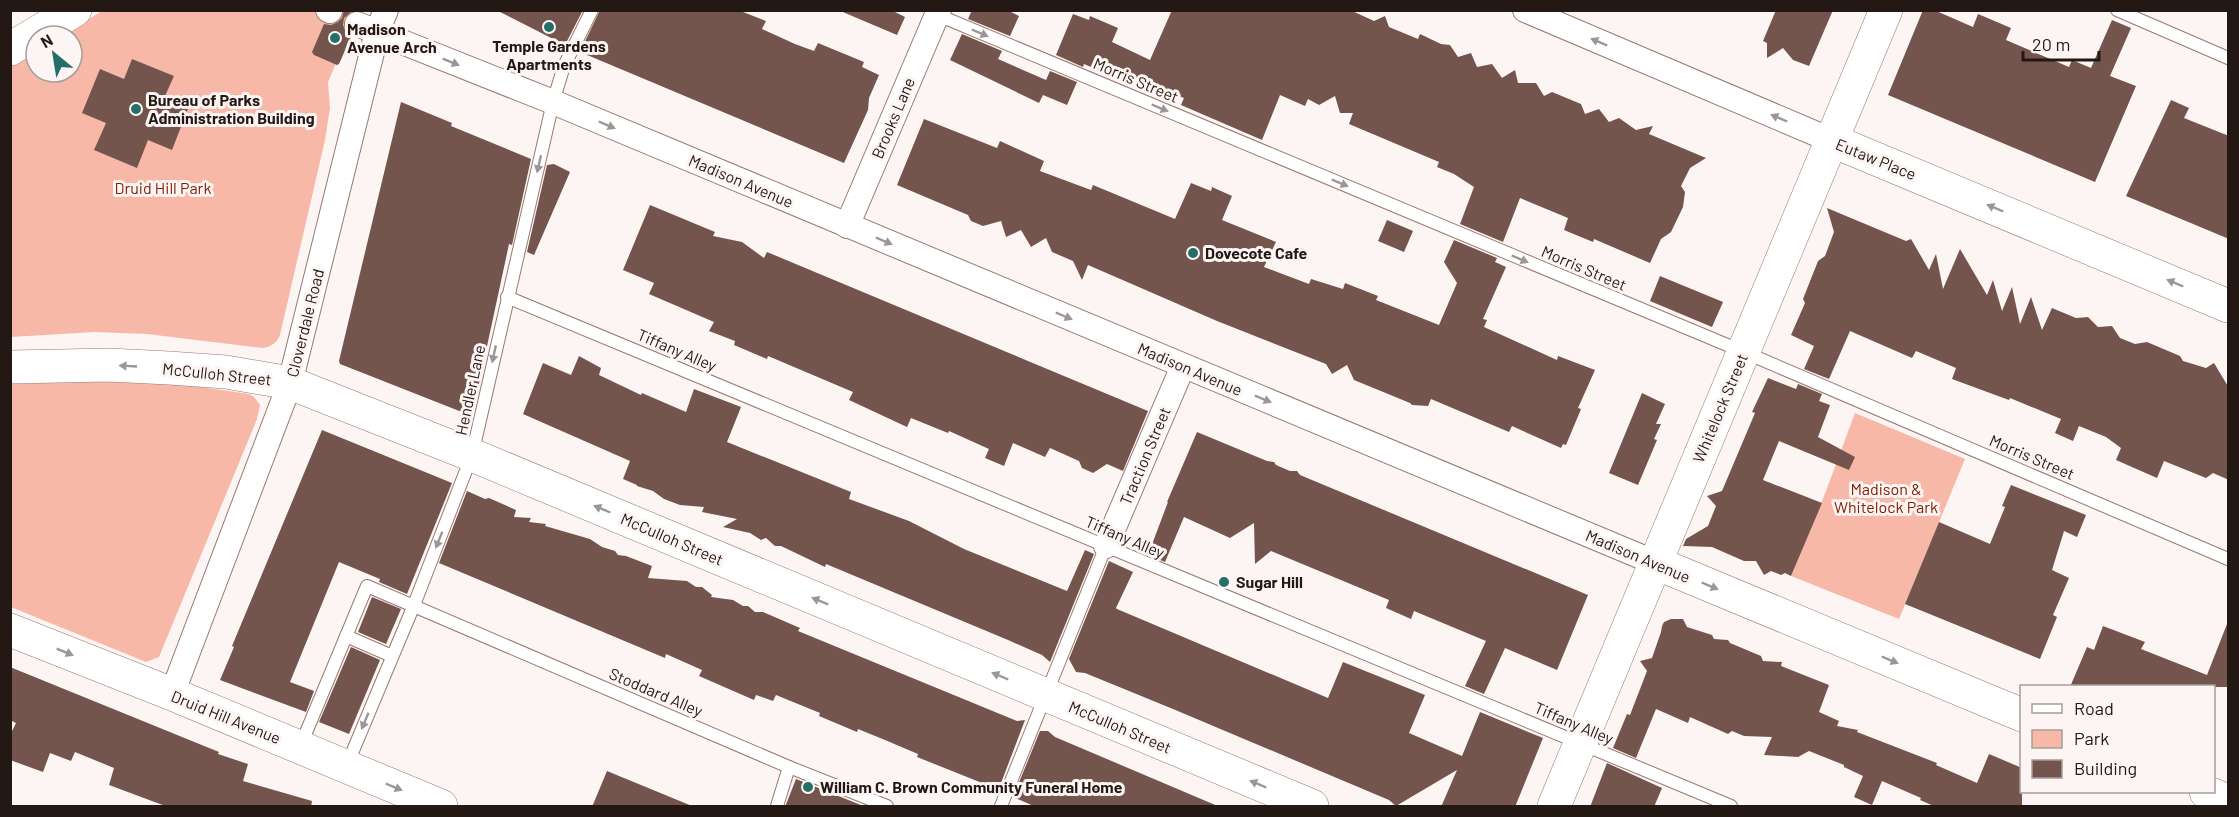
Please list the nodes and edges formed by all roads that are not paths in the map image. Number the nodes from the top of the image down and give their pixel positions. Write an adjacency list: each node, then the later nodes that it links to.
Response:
1 (75, 10): 8 (main road)
2 (592, 10): 10 (lane, Hendler Lane)
3 (1525, 10): 11 (street, Eutaw Place, one-way to 3)
4 (1886, 10): 11 (main road, Whitelock Street)
5 (2117, 10): 9 (lane)
6 (934, 12): 12 (street, Brooks Lane); 15 (lane, Morris Street, one-way to 15)
7 (373, 22): 10 (street, Madison Avenue, one-way to 10); 18 (street, Cloverdale Road)
8 (10, 49)
9 (2229, 58)
10 (553, 102): 12 (street, Madison Avenue, one-way to 12); 13 (lane, Hendler Lane, one-way to 13)
11 (1833, 141): 14 (main road, Eutaw Place, one-way to 11); 15 (main road, Whitelock Street)
12 (847, 226): 16 (street, Madison Avenue, one-way to 16)
13 (507, 297): 19 (lane, Hendler Lane, one-way to 19); 20 (lane, Tiffany Alley)
14 (2229, 306)
15 (1744, 352): 21 (lane, Morris Street); 22 (main road, Whitelock Street)
16 (1183, 366): 20 (street, Traction Street); 22 (street, Madison Avenue, one-way to 22)
17 (10, 367): 18 (main road, McCulloh Street, one-way to 17)
18 (290, 383): 19 (main road, McCulloh Street); 27 (street, Cloverdale Road)
19 (472, 455): 23 (lane, Hendler Lane, one-way to 23); 28 (main road, McCulloh Street, one-way to 19)
20 (1106, 546): 28 (lane); 30 (lane, Tiffany Alley)
21 (2229, 559)
22 (1656, 563): 29 (main road, Madison Avenue, one-way to 29); 30 (main road, Whitelock Street)
23 (414, 605): 25 (lane, Stoddard Alley); 26 (lane, Hendler Lane); 33 (lane, Stoddard Alley)
24 (10, 630): 27 (main road, Druid Hill Avenue, one-way to 27)
25 (346, 636): 26 (lane); 31 (lane)
26 (392, 656): 32 (lane, Hendler Lane, one-way to 32)
27 (172, 694): 31 (main road, Druid Hill Avenue)
28 (1047, 696): 39 (lane); 40 (main road, McCulloh Street, one-way to 28)
29 (2020, 714)
30 (1580, 744): 41 (main road, Whitelock Street); 42 (lane, Tiffany Alley)
31 (300, 747): 32 (main road, Druid Hill Avenue)
32 (346, 766): 36 (main road, Druid Hill Avenue, one-way to 36)
33 (789, 767): 37 (lane); 38 (lane, Stoddard Alley)
34 (2209, 793): 35 (main road)
35 (2229, 801)
36 (441, 807)
37 (777, 807)
38 (887, 807)
39 (1002, 807)
40 (1312, 807)
41 (1554, 807)
42 (1731, 807)

